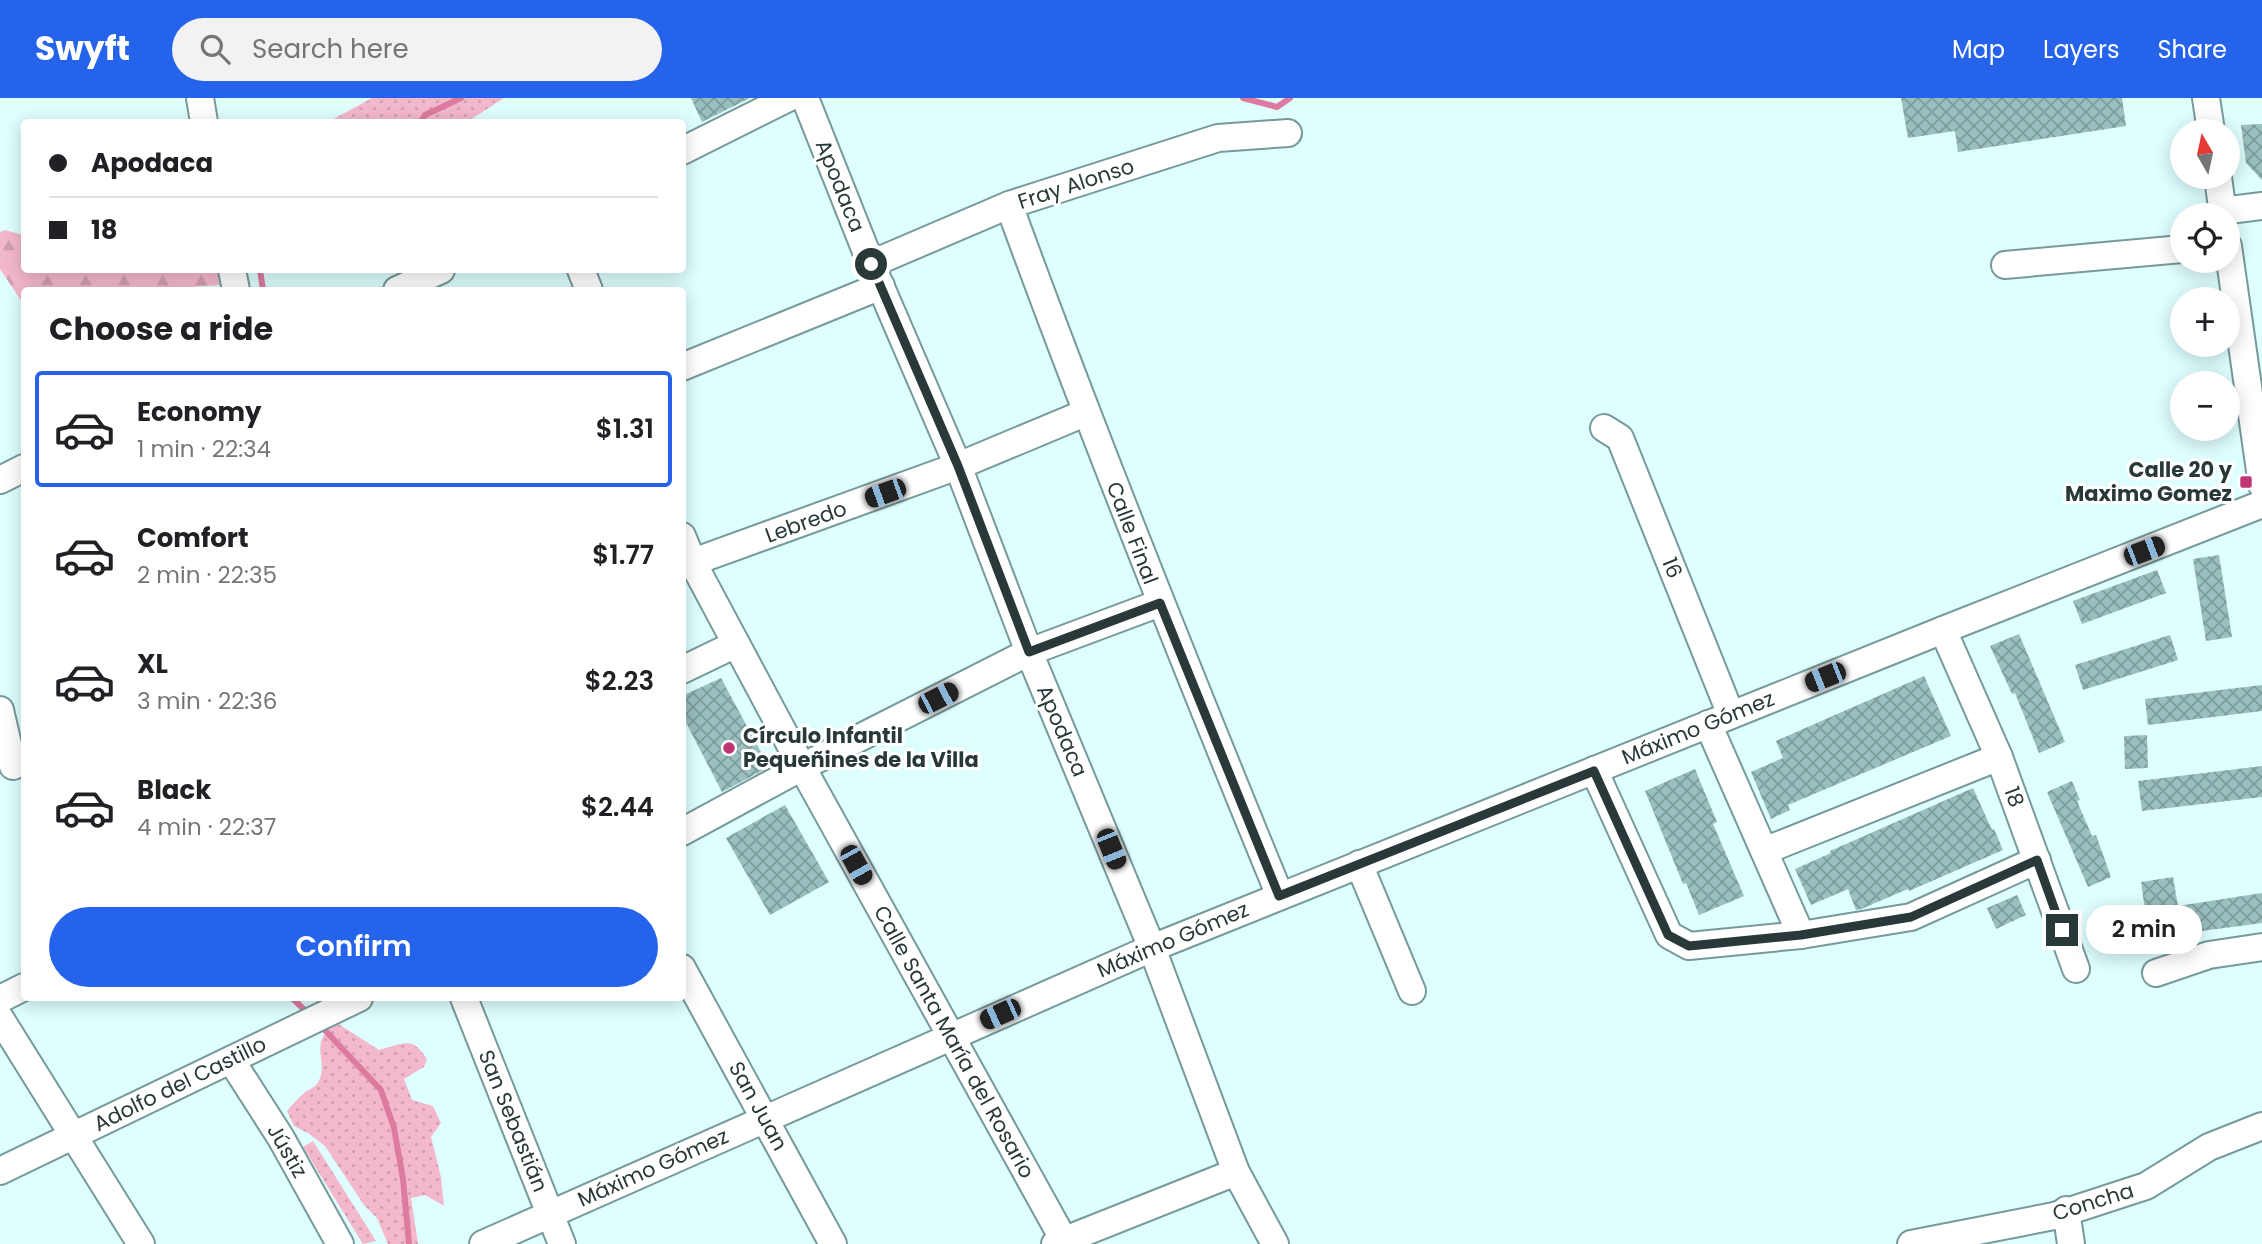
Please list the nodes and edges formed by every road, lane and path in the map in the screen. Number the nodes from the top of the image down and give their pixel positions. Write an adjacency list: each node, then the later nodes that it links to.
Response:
1 (200, 98): 5 (street)
2 (788, 98): 8 (street)
3 (806, 98): 16 (street, Apodaca)
4 (2206, 98): 6 (street)
5 (204, 119)
6 (2209, 119)
7 (1288, 133): 9 (street, Fray Alonso)
8 (686, 149)
9 (1009, 205): 16 (street, Fray Alonso); 19 (street, Calle Final)
10 (2262, 205): 11 (street)
11 (2240, 210)
12 (2170, 250): 13 (street)
13 (2005, 265)
14 (434, 273): 17 (street)
15 (2232, 273): 24 (street)
16 (876, 275): 18 (street, Fray Alonso); 21 (street, Apodaca)
17 (404, 287)
18 (686, 365)
19 (1085, 413): 21 (street, Lebredo); 27 (street, Calle Final)
20 (1604, 428): 33 (street, 16)
21 (958, 466): 26 (street, Lebredo); 30 (street, Apodaca)
22 (21, 470): 23 (street)
23 (0, 480)
24 (2262, 485)
25 (2262, 504): 28 (street, Máximo Gómez)
26 (688, 565): 29 (street, Calle Santa María del Rosario)
27 (1160, 603): 30 (street); 42 (street, Calle Final)
28 (1943, 629): 33 (street, Máximo Gómez); 34 (street, 18)
29 (736, 644): 31 (street); 36 (street, Calle Santa María del Rosario)
30 (1029, 652): 36 (street); 45 (street, Apodaca)
31 (686, 668)
32 (0, 710): 35 (street)
33 (1720, 719): 37 (street, Máximo Gómez); 39 (street, 16)
34 (1999, 757): 39 (street); 40 (street, 18)
35 (12, 766)
36 (802, 767): 38 (street); 55 (street, Calle Santa María del Rosario)
37 (1594, 771): 41 (street, Máximo Gómez); 43 (street)
38 (686, 830)
39 (1764, 851): 43 (street, 16)
40 (2037, 860): 43 (street); 46 (street, 18)
41 (1359, 864): 42 (street, Máximo Gómez); 50 (street)
42 (1279, 896): 45 (street, Máximo Gómez)
43 (1801, 935)
44 (2262, 947): 47 (street)
45 (1152, 948): 55 (street, Máximo Gómez); 61 (street, Apodaca)
46 (2076, 969)
47 (2156, 973)
48 (686, 975): 57 (street, San Juan)
49 (21, 988): 51 (street)
50 (1412, 991)
51 (0, 999)
52 (465, 1001): 63 (street, San Sebastián)
53 (340, 1003): 56 (street, Adolfo del Castillo)
54 (0, 1018): 59 (street)
55 (950, 1036): 57 (street, Máximo Gómez); 65 (street, Calle Santa María del Rosario)
56 (231, 1060): 59 (street, Adolfo del Castillo); 67 (street, Jústiz)
57 (764, 1118): 63 (street, Máximo Gómez); 70 (street, San Juan)
58 (2262, 1126): 62 (street, Concha)
59 (71, 1136): 60 (street, Adolfo del Castillo); 66 (street)
60 (0, 1171)
61 (1236, 1172): 65 (street); 71 (street, Apodaca)
62 (2066, 1210): 64 (street, Concha); 73 (street)
63 (550, 1214): 68 (street, Máximo Gómez); 69 (street, San Sebastián)
64 (1950, 1240): 72 (street, Concha)
65 (1062, 1243)
66 (141, 1244)
67 (340, 1244)
68 (483, 1244)
69 (562, 1244)
70 (833, 1244)
71 (1275, 1244)
72 (1910, 1244)
73 (2071, 1244)

